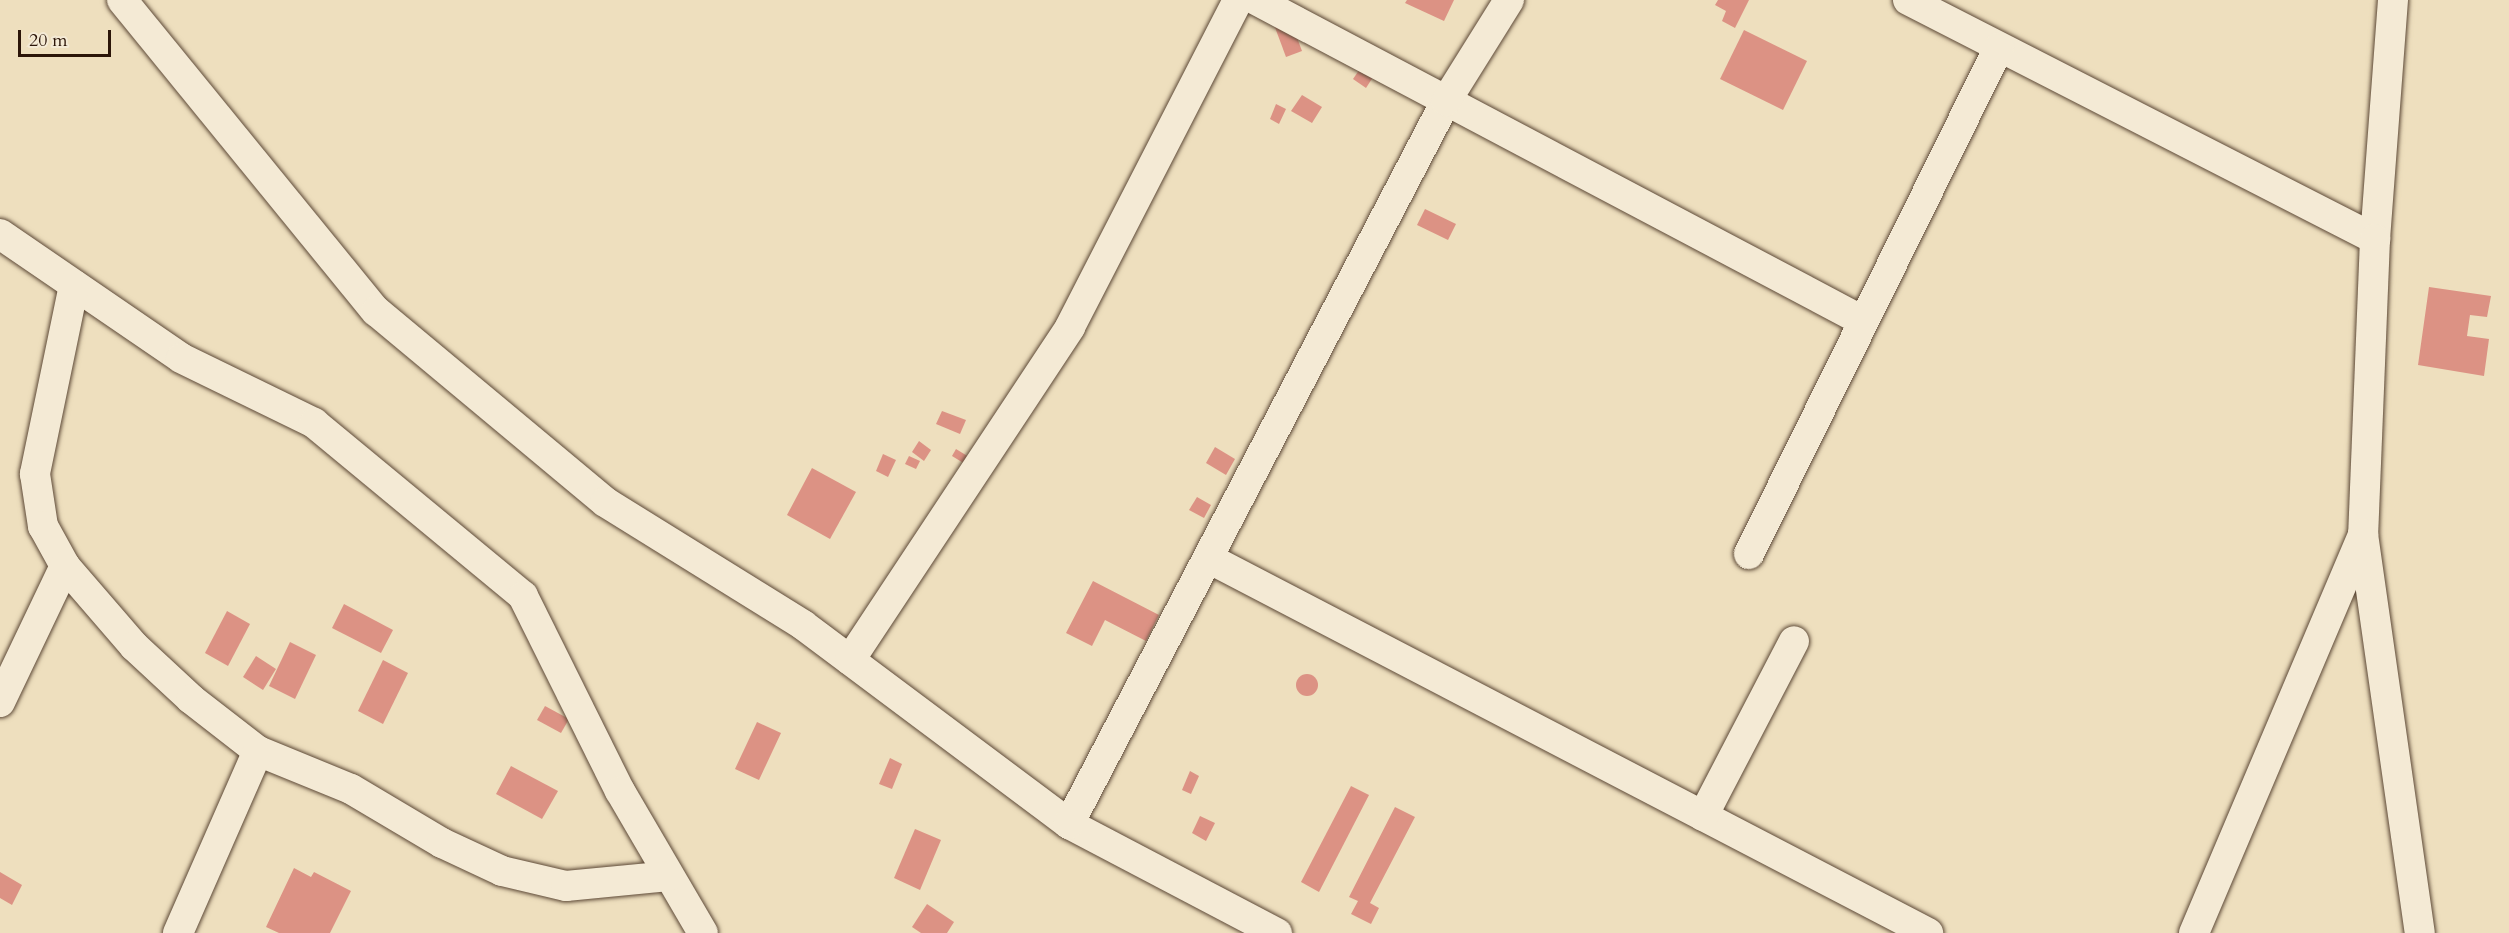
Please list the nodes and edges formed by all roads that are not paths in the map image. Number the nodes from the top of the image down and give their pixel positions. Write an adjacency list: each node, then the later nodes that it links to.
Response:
1 (122, 0): 18 (street)
2 (1238, 0): 18 (street)
3 (1256, 0): 8 (street)
4 (1509, 0): 8 (street)
5 (1908, 0): 7 (street)
6 (2393, 0): 10 (street)
7 (1999, 47): 10 (street); 12 (street)
8 (1446, 101): 12 (street); 15 (street)
9 (0, 234): 11 (street)
10 (2375, 239): 13 (street)
11 (74, 285): 16 (street); 23 (street)
12 (1863, 321): 14 (street)
13 (2363, 534): 28 (street); 29 (street)
14 (1749, 554)
15 (1208, 558): 21 (street); 22 (street)
16 (65, 566): 19 (street); 20 (street)
17 (1794, 641): 21 (street)
18 (850, 660): 22 (street)
19 (0, 702)
20 (258, 751): 23 (street); 24 (street)
21 (1703, 816): 27 (street)
22 (1069, 824): 26 (street)
23 (669, 876): 25 (street)
24 (178, 933)
25 (703, 933)
26 (1277, 933)
27 (1928, 933)
28 (2194, 933)
29 (2420, 933)

